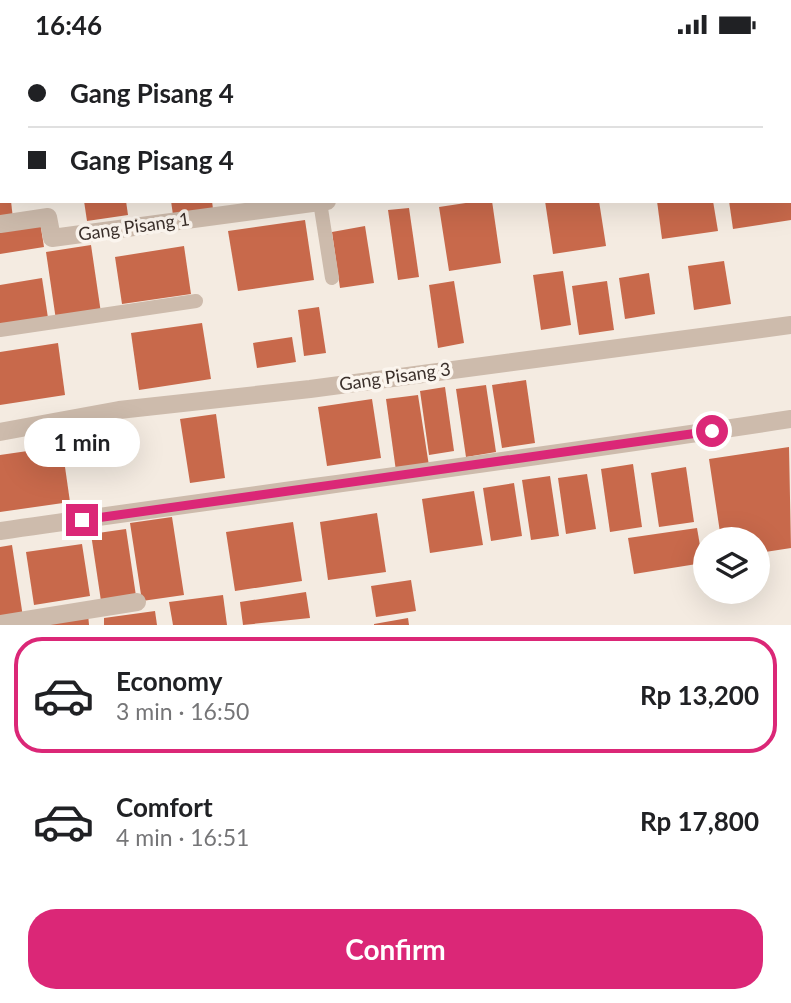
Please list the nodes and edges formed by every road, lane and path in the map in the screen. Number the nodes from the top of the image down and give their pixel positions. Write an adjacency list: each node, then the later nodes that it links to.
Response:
1 (296, 49): 2 (street)
2 (307, 49)
3 (313, 203): 5 (street, Gang Pisang 1)
4 (320, 203): 6 (lane)
5 (0, 224)
6 (332, 278)
7 (196, 301): 9 (lane)
8 (791, 325): 11 (street, Gang Pisang 3)
9 (0, 330)
10 (791, 419): 12 (street)
11 (0, 432)
12 (0, 531)
13 (137, 602): 14 (street)
14 (0, 624)

